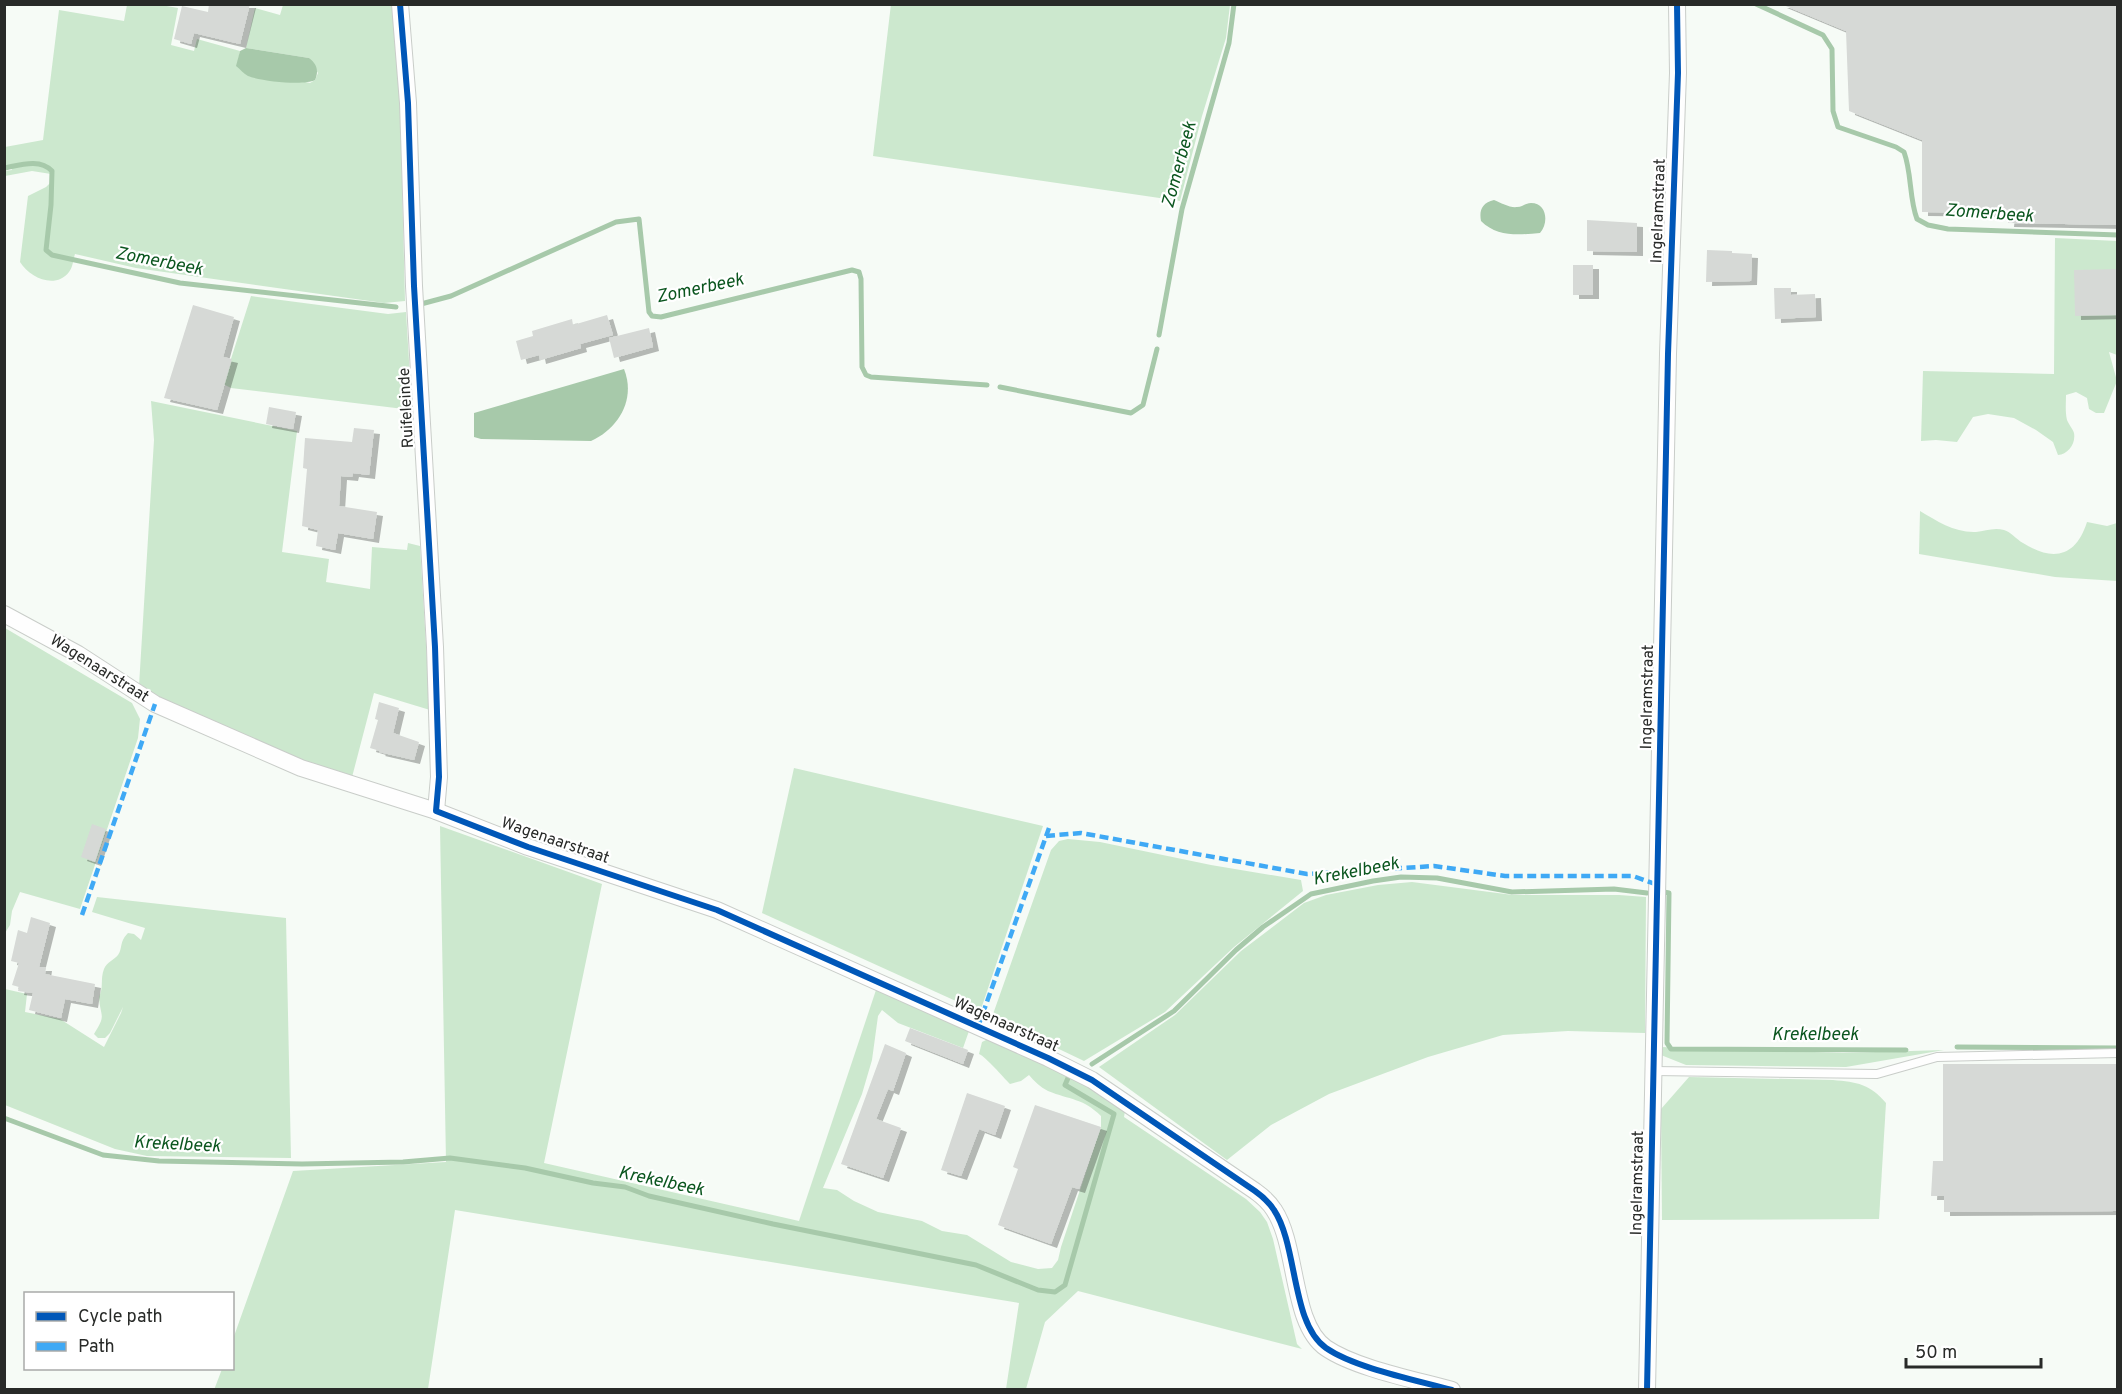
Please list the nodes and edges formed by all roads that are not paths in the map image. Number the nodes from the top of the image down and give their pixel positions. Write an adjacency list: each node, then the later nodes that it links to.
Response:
1 (400, 4): 4 (street, Ruifeleinde)
2 (1677, 4): 6 (street, Ingelramstraat)
3 (4, 614): 4 (street, Wagenaarstraat)
4 (436, 811): 7 (street, Wagenaarstraat)
5 (2118, 1053): 6 (lane)
6 (1654, 1071): 8 (street, Ingelramstraat)
7 (1452, 1389)
8 (1647, 1389)

